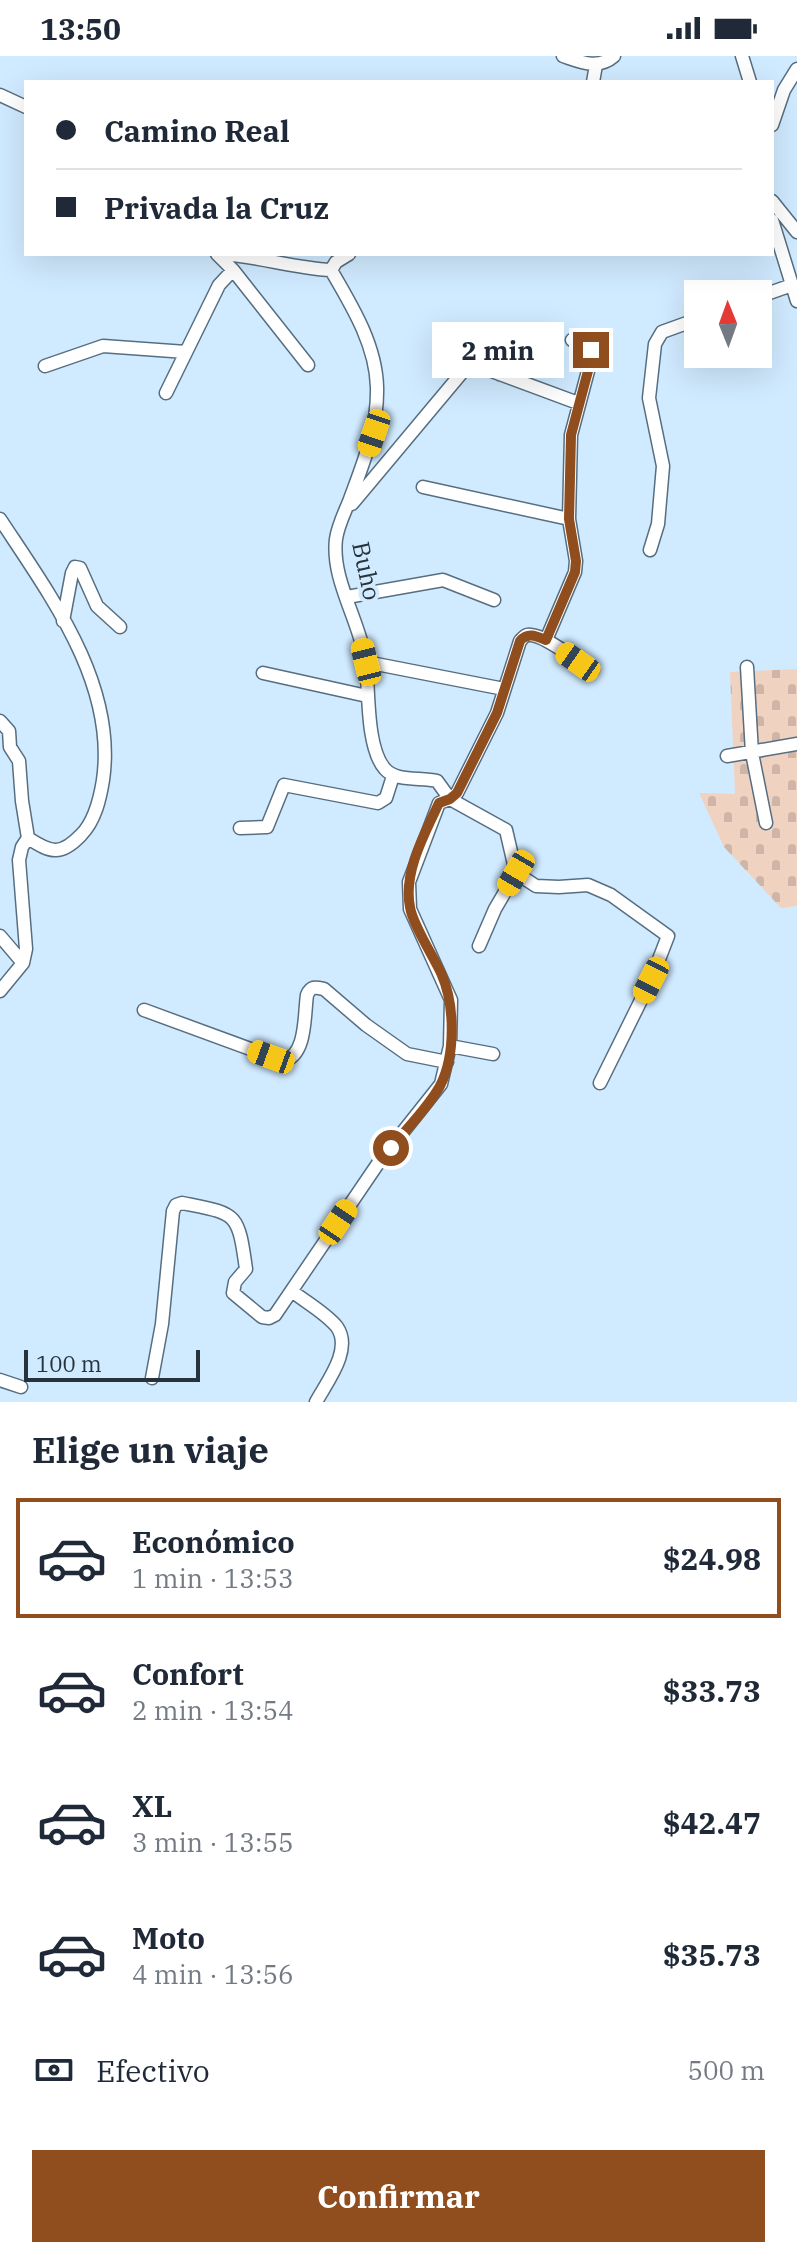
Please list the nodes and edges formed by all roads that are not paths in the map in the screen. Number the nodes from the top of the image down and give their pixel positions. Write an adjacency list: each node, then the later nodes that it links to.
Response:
1 (563, 56): 4 (street)
2 (614, 56): 4 (street)
3 (742, 56): 7 (street)
4 (596, 65): 6 (street)
5 (797, 69): 10 (street)
6 (593, 80)
7 (749, 80)
8 (0, 95): 9 (street)
9 (24, 106)
10 (774, 119)
11 (774, 203): 13 (street)
12 (774, 226): 19 (street)
13 (797, 232)
14 (219, 256): 17 (street)
15 (248, 256): 18 (street)
16 (346, 256): 18 (street)
17 (233, 270): 25 (street); 26 (street)
18 (331, 270): 32 (street, Buho)
19 (792, 285): 20 (street); 21 (street)
20 (772, 292)
21 (797, 301)
22 (684, 324): 35 (street)
23 (515, 334): 28 (street)
24 (572, 340): 30 (street)
25 (186, 352): 27 (street); 29 (street)
26 (308, 365)
27 (45, 366)
28 (499, 374): 30 (street); 32 (street)
29 (166, 393)
30 (578, 403): 34 (street)
31 (423, 487): 34 (street)
32 (345, 512): 36 (street, Buho)
33 (0, 519): 38 (street)
34 (569, 519): 40 (street)
35 (650, 550)
36 (347, 597): 37 (street); 41 (street, Buho)
37 (494, 600)
38 (63, 621): 39 (street); 55 (street)
39 (120, 627)
40 (546, 640): 43 (street); 45 (street)
41 (366, 662): 45 (street); 46 (street, Buho)
42 (747, 667): 49 (street)
43 (593, 670)
44 (263, 673): 46 (street)
45 (504, 689): 52 (street)
46 (367, 696): 51 (street, Buho)
47 (0, 721): 55 (street)
48 (797, 744): 49 (street)
49 (752, 753): 50 (street); 53 (street)
50 (727, 756)
51 (393, 776): 52 (street); 54 (street)
52 (450, 799): 56 (street); 62 (street)
53 (766, 823)
54 (240, 828)
55 (28, 838): 59 (street)
56 (516, 873): 58 (street); 65 (street)
57 (0, 936): 59 (street)
58 (479, 946)
59 (23, 963): 60 (street)
60 (0, 991)
61 (144, 1010): 64 (street)
62 (450, 1046): 63 (street); 64 (street)
63 (493, 1054)
64 (447, 1062): 66 (street)
65 (600, 1083)
66 (293, 1292): 67 (street); 70 (street)
67 (152, 1378)
68 (1, 1385): 69 (street)
69 (21, 1387)
70 (316, 1402)

